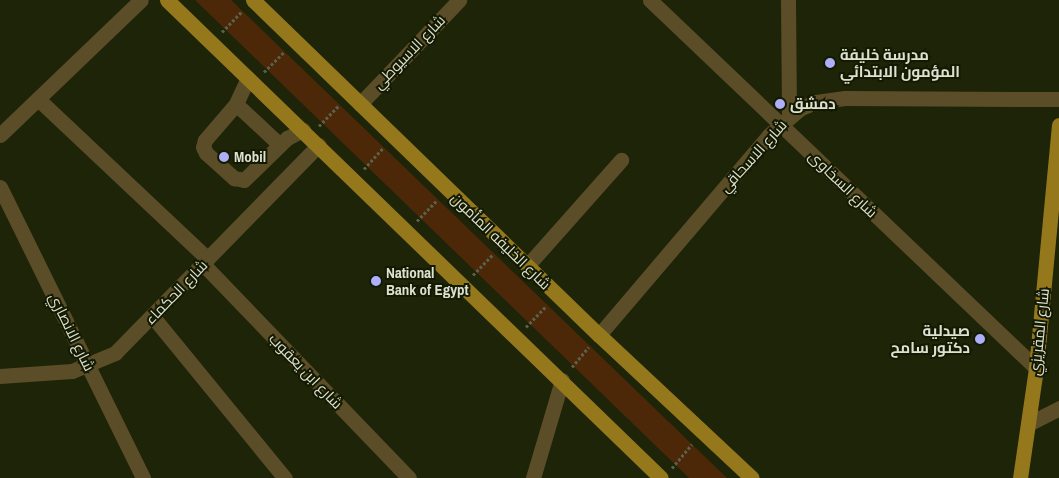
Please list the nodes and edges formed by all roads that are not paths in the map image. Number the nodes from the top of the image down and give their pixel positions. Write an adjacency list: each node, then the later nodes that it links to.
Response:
1 (141, 0): 8 (street)
2 (167, 0): 7 (main road)
3 (459, 0): 9 (street, شارع الاسيوطي)
4 (650, 0): 12 (street, شارع السخاوى)
5 (788, 0): 12 (street)
6 (249, 4): 9 (main road, شارع الخليفه المأمون)
7 (251, 80): 11 (street); 15 (main road)
8 (38, 99): 14 (street); 19 (street, شارع ابن يعقوب)
9 (355, 99): 20 (main road, شارع الخليفه المأمون)
10 (1059, 99): 12 (street, شارع الاسحاقي)
11 (236, 104): 16 (street); 16 (street)
12 (784, 120): 22 (street, شارع الاسحاقي); 24 (street, شارع السخاوى)
13 (1059, 125): 24 (main road, شارع المقريزي)
14 (0, 135)
15 (310, 137): 16 (street); 19 (street, شارع الحكماء); 26 (main road)
16 (280, 145)
17 (621, 160): 20 (street)
18 (0, 187): 23 (street, شارع الانصاري)
19 (206, 262): 21 (street, شارع الحكماء); 32 (street, شارع ابن يعقوب)
20 (528, 266): 22 (main road, شارع الخليفه المأمون)
21 (153, 317): 23 (street, شارع الحكماء); 31 (street)
22 (599, 335): 34 (main road, شارع الخليفه المأمون)
23 (88, 366): 25 (street, شارع الحكماء); 30 (street, شارع الانصاري)
24 (1036, 368): 28 (main road, شارع المقريزي)
25 (0, 376)
26 (562, 380): 29 (main road); 33 (street)
27 (1059, 408): 28 (street)
28 (1028, 424): 35 (main road, شارع المقريزي)
29 (665, 475)
30 (143, 478)
31 (285, 478)
32 (409, 478)
33 (533, 478)
34 (752, 478)
35 (1020, 478)

